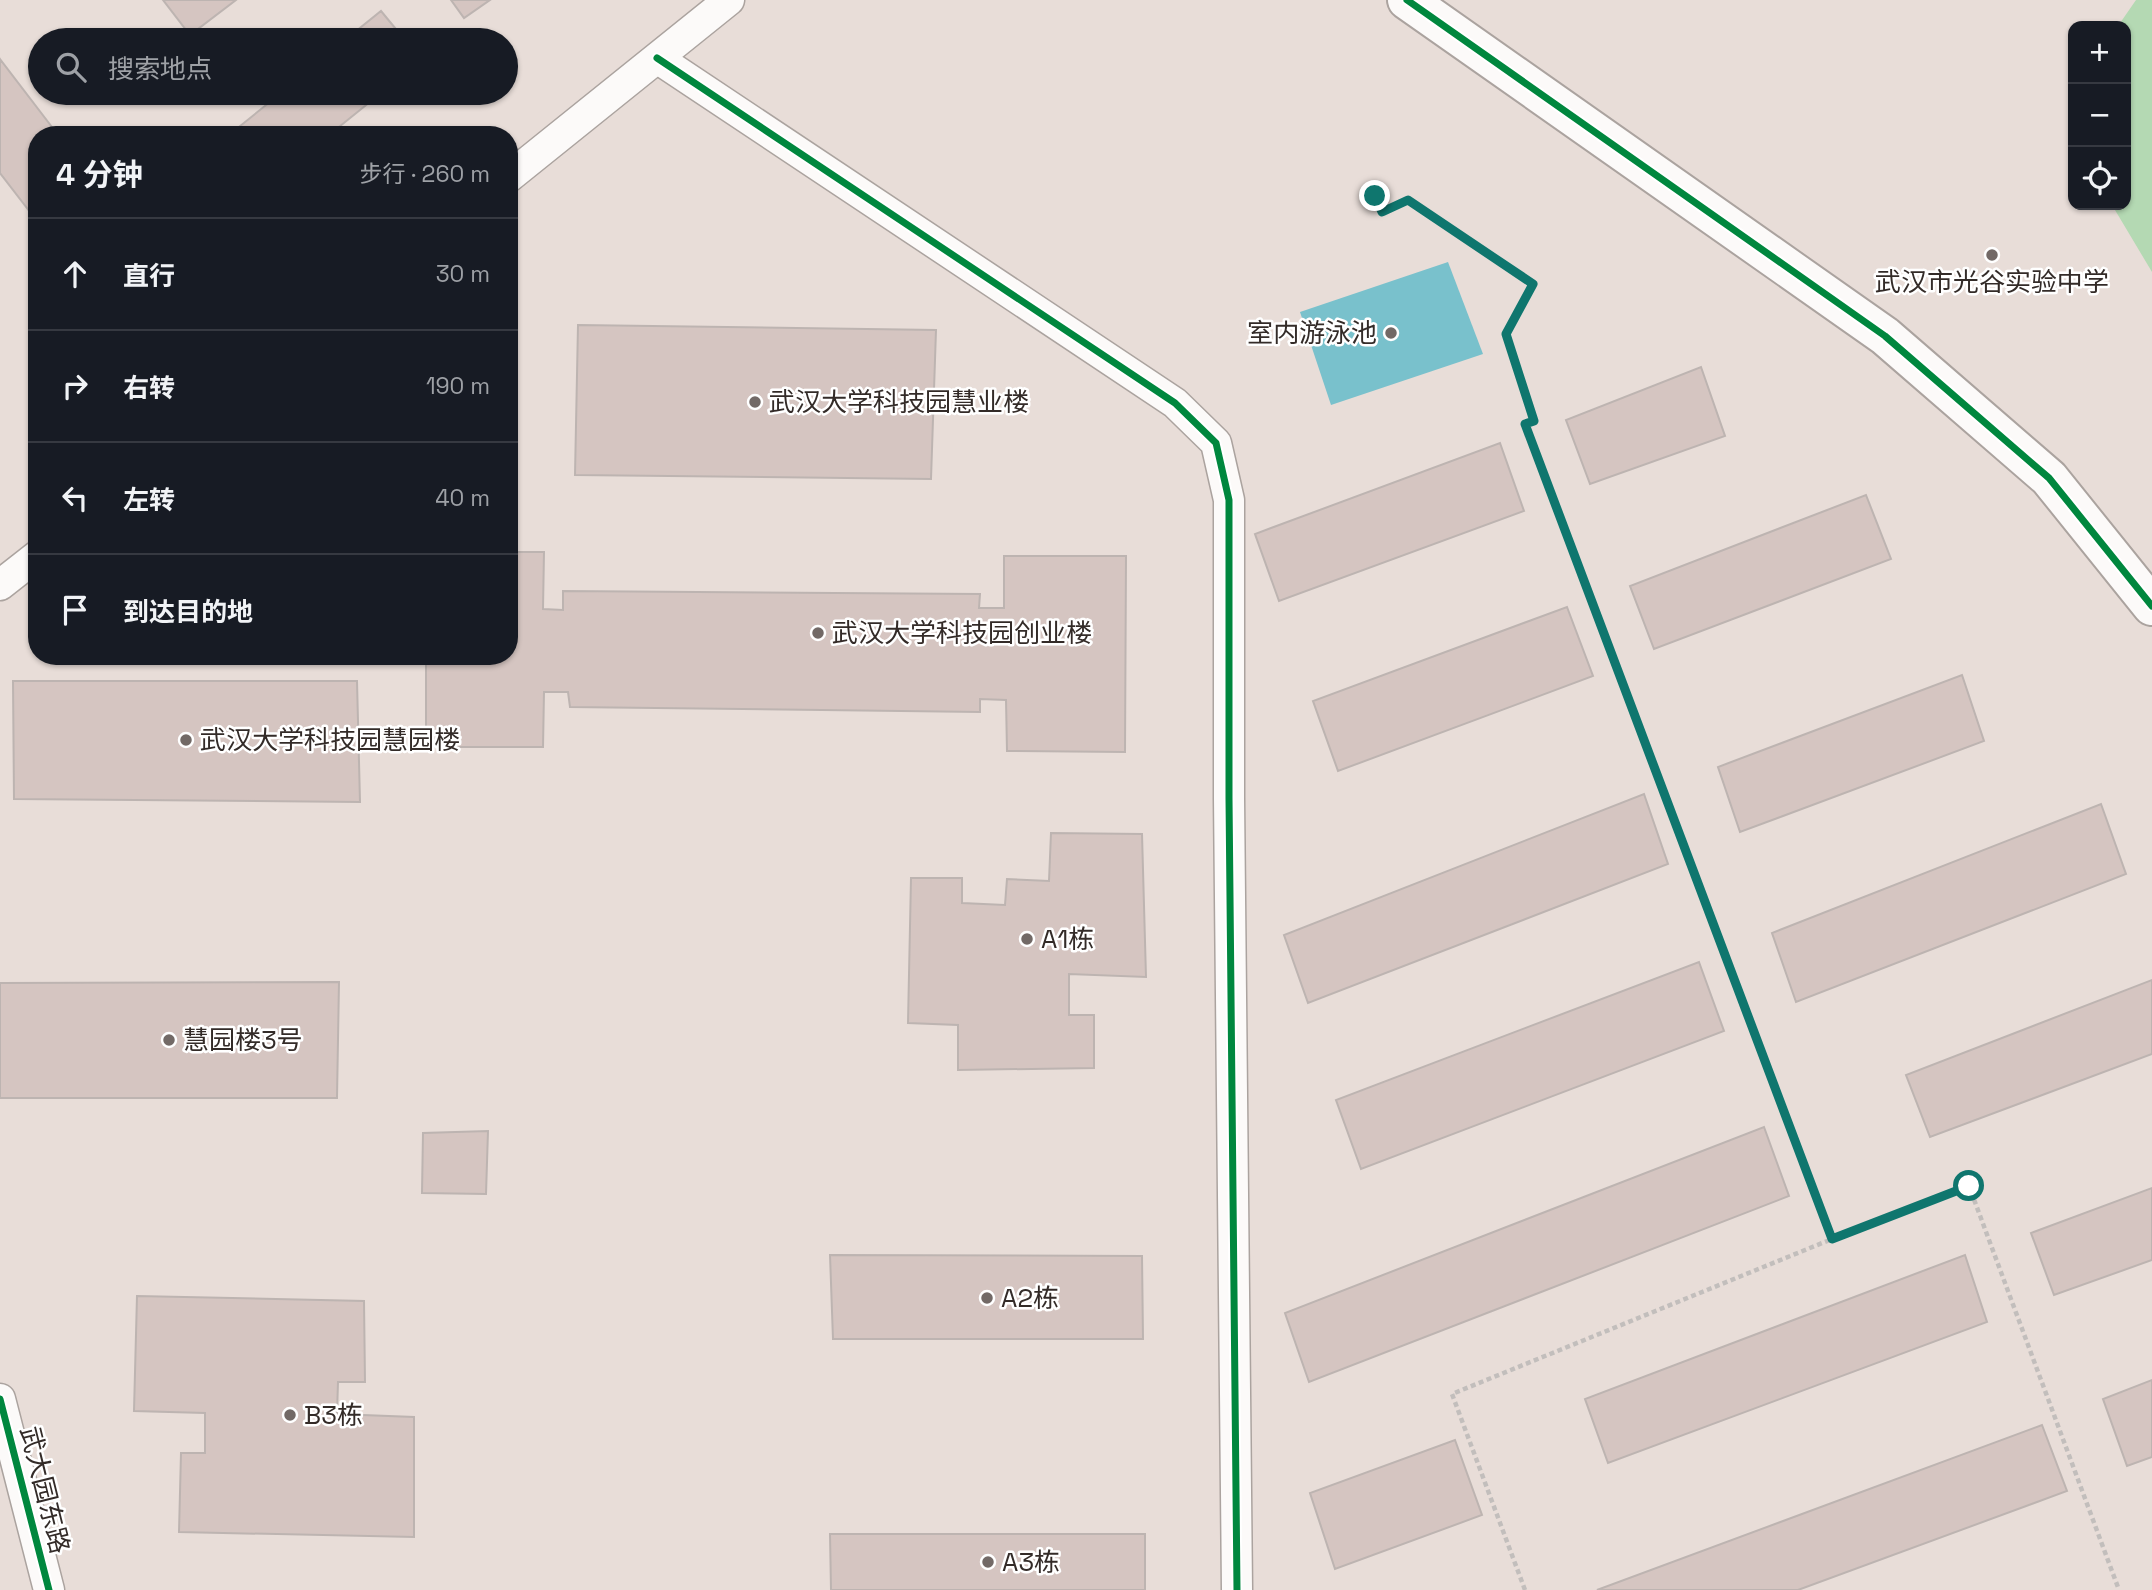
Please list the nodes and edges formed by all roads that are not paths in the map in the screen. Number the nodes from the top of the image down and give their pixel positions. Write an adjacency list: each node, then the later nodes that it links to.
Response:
1 (729, 0): 3 (street)
2 (1407, 0): 7 (street)
3 (657, 58): 4 (street); 10 (street)
4 (518, 170)
5 (28, 563): 6 (street)
6 (0, 585)
7 (2152, 606)
8 (0, 1399): 9 (street, 武大园东路)
9 (49, 1590)
10 (1237, 1590)

